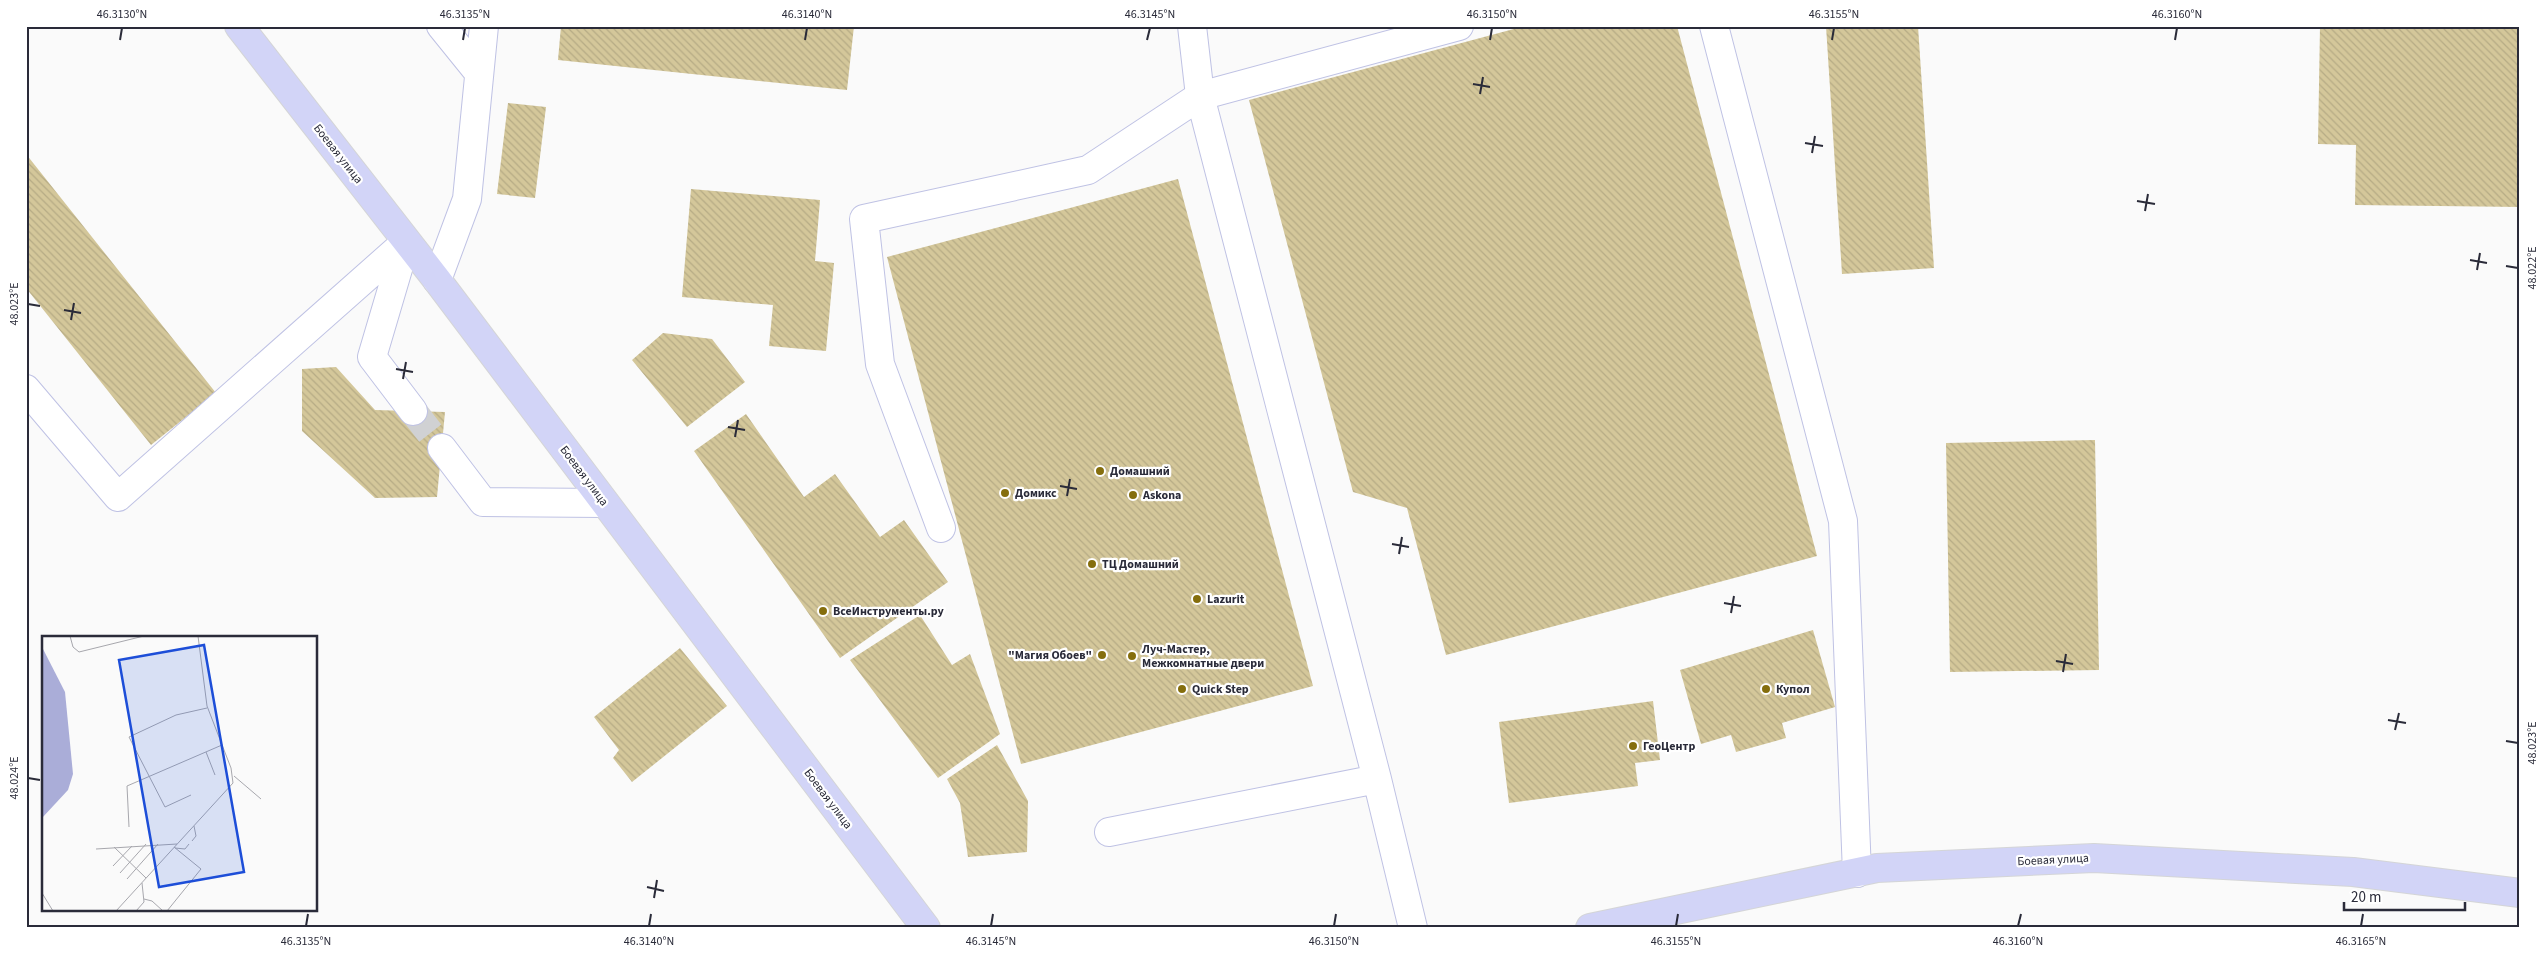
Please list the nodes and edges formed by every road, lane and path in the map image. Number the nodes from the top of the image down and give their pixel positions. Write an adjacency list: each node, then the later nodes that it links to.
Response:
1 (239, 26): 9 (main road, Боевая улица)
2 (441, 26): 7 (lane)
3 (484, 26): 7 (lane)
4 (1192, 26): 8 (lane)
5 (1459, 26): 8 (lane)
6 (1714, 26): 18 (lane)
7 (479, 73): 10 (lane)
8 (1200, 96): 15 (lane); 16 (lane)
9 (406, 242): 10 (main road, Боевая улица); 11 (lane); 12 (lane)
10 (436, 280): 14 (main road, Боевая улица)
11 (26, 389)
12 (413, 411)
13 (442, 448): 14 (lane)
14 (604, 503): 20 (main road, Боевая улица)
15 (942, 528)
16 (1377, 779): 17 (lane); 21 (lane)
17 (1109, 832)
18 (1857, 873): 19 (main road, Боевая улица); 22 (main road, Боевая улица)
19 (2520, 893)
20 (926, 928)
21 (1413, 928)
22 (1590, 928)

